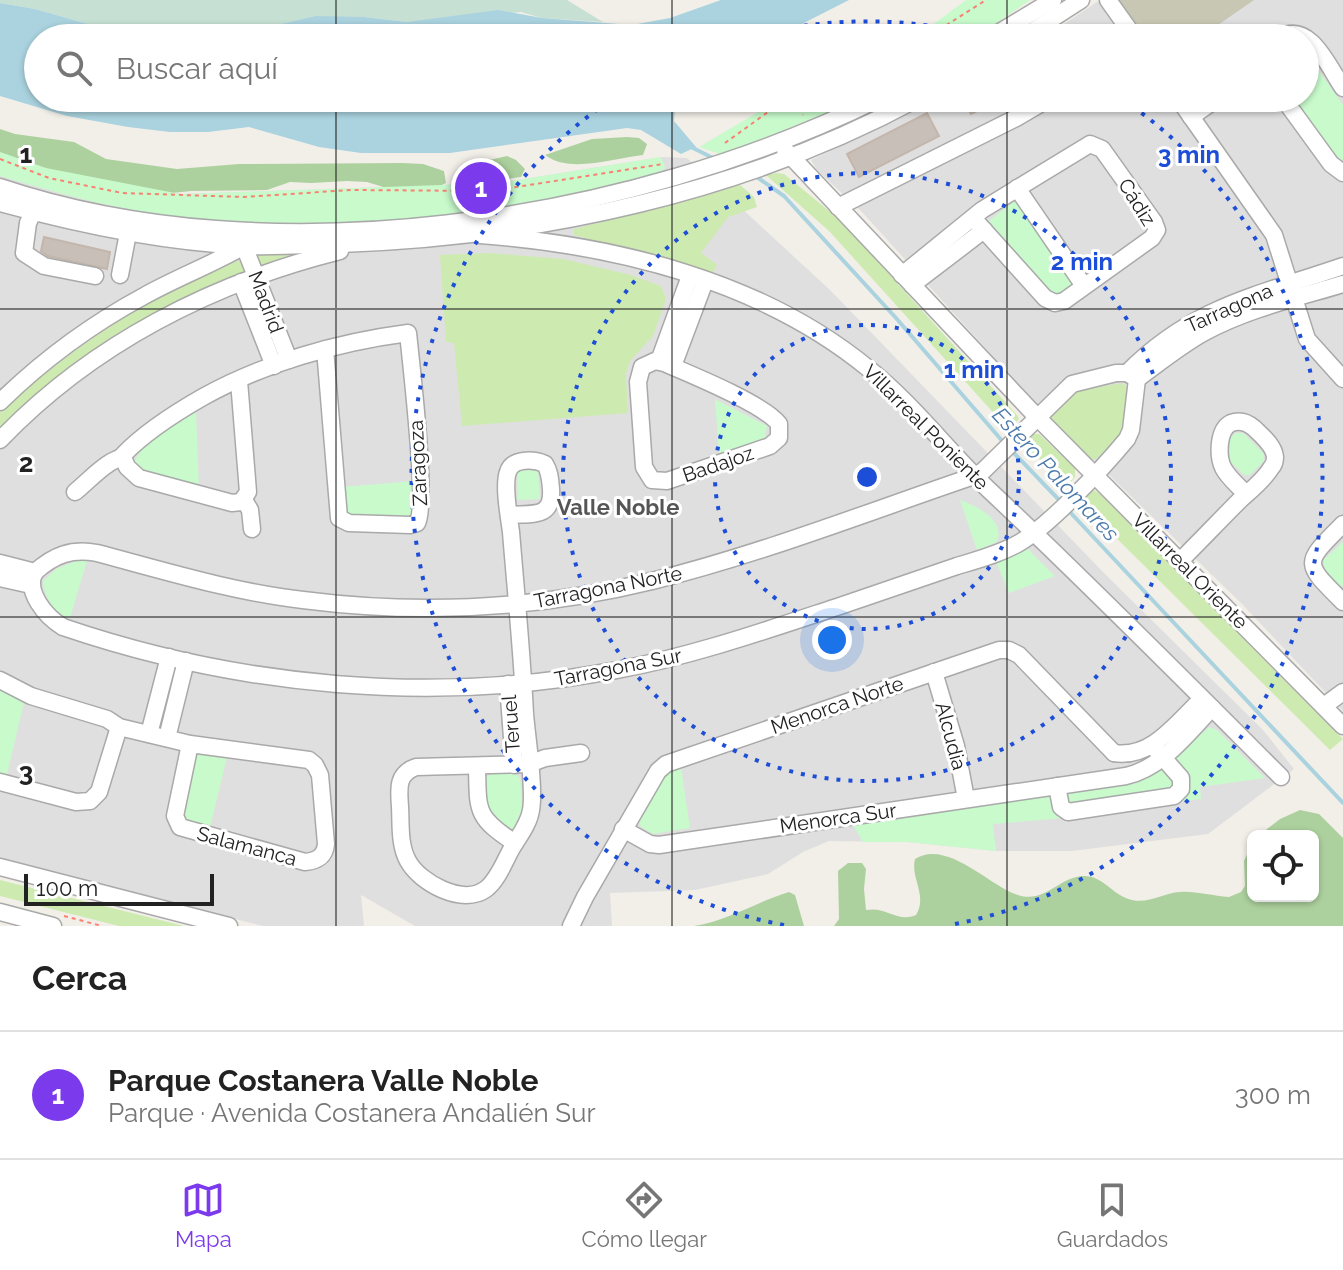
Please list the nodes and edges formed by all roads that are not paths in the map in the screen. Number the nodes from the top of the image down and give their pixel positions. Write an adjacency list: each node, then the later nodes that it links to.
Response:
1 (1053, 0): 4 (street)
2 (1081, 0): 5 (street)
3 (1108, 0): 6 (street)
4 (1013, 24)
5 (1044, 24)
6 (1125, 24)
7 (1319, 54): 8 (street)
8 (1343, 88)
9 (848, 112): 14 (street)
10 (890, 112): 15 (street)
11 (1026, 112): 21 (street)
12 (1191, 112): 35 (street)
13 (1293, 112): 16 (street)
14 (778, 143): 15 (street, Villarreal Oriente); 25 (street)
15 (790, 156): 21 (street, Villarreal Oriente); 24 (street)
16 (1343, 173)
17 (0, 187): 20 (street)
18 (1017, 188): 22 (street, Cádiz); 37 (street); 37 (street, Cádiz)
19 (0, 203): 20 (street)
20 (36, 205): 23 (street); 25 (street); 31 (street)
21 (838, 207): 34 (street, Villarreal Oriente)
22 (978, 224): 34 (street, Cádiz); 37 (street, Cádiz)
23 (128, 233): 26 (street); 30 (street)
24 (480, 235): 27 (street); 32 (street, Villarreal Poniente)
25 (245, 238): 26 (street); 27 (street); 29 (street); 33 (street, Madrid)
26 (185, 240): 29 (street)
27 (376, 243): 33 (street)
28 (1343, 266): 35 (street, Tarragona)
29 (193, 271): 45 (street)
30 (120, 275)
31 (95, 276)
32 (697, 278): 41 (street, Badajoz); 50 (street, Villarreal Poniente)
33 (249, 279): 40 (street, Madrid); 47 (street)
34 (907, 280): 46 (street, Villarreal Oriente)
35 (1289, 282): 38 (street); 42 (street, Tarragona)
36 (1343, 284): 38 (street, Tarragona)
37 (1084, 286)
38 (1293, 299): 42 (street, Tarragona); 43 (street)
39 (325, 349): 39 (street, Zaragoza); 40 (street, Zaragoza)
40 (281, 363): 44 (street)
41 (666, 364): 41 (street, Badajoz)
42 (1132, 376): 46 (street, Tarragona Norte); 49 (street, Tarragona Sur)
43 (1343, 379)
44 (239, 381): 48 (street); 53 (street)
45 (0, 402)
46 (1036, 416): 49 (street, Villarreal Oriente); 50 (street, Tarragona Norte)
47 (0, 440)
48 (123, 457): 51 (street); 53 (street)
49 (1093, 475): 57 (street, Tarragona Sur); 58 (street, Villarreal Oriente)
50 (974, 476): 57 (street, Villarreal Poniente); 63 (street, Tarragona Norte)
51 (75, 492)
52 (1246, 494): 58 (street)
53 (244, 500): 56 (street)
54 (509, 515): 63 (street, Teruel)
55 (1343, 524): 62 (street)
56 (252, 529)
57 (1034, 532): 67 (street, Tarragona Sur); 69 (street, Villarreal Poniente)
58 (1181, 560): 70 (street, Villarreal Oriente)
59 (0, 563): 61 (street)
60 (0, 578): 61 (street)
61 (33, 578): 63 (street, Tarragona Norte); 64 (street, Tarragona Sur)
62 (1343, 602)
63 (517, 604): 67 (street, Teruel)
64 (177, 659): 67 (street, Tarragona Sur); 73 (street); 74 (street)
65 (934, 672): 78 (street, Menorca Norte); 85 (street, Alcudia); 86 (street, Menorca Norte)
66 (0, 680): 72 (street, Salamanca)
67 (516, 683): 79 (street, Teruel)
68 (1343, 692): 70 (street)
69 (1207, 704): 76 (street, Menorca Sur); 81 (street, Villarreal Poniente)
70 (1324, 706): 71 (street, Villarreal Oriente)
71 (1343, 726)
72 (119, 727): 73 (street, Salamanca); 83 (street)
73 (149, 734): 74 (street, Salamanca)
74 (167, 738): 75 (street, Salamanca)
75 (190, 744): 75 (street, Salamanca)
76 (1158, 751): 78 (street); 82 (street, Menorca Sur); 84 (street)
77 (581, 753): 79 (street, Teruel)
78 (1114, 753): 82 (street)
79 (521, 765): 80 (street, Teruel); 87 (street, Teruel)
80 (477, 766): 87 (street, Teruel); 87 (street, Teruel)
81 (1281, 777)
82 (1108, 778): 84 (street, Menorca Sur)
83 (0, 782)
84 (1057, 786): 85 (street, Menorca Sur)
85 (966, 799): 86 (street, Menorca Sur)
86 (623, 829): 90 (street, Menorca Norte)
87 (515, 843)
88 (0, 867): 92 (street)
89 (0, 912): 91 (street)
90 (577, 922)
91 (53, 926)
92 (229, 926)

